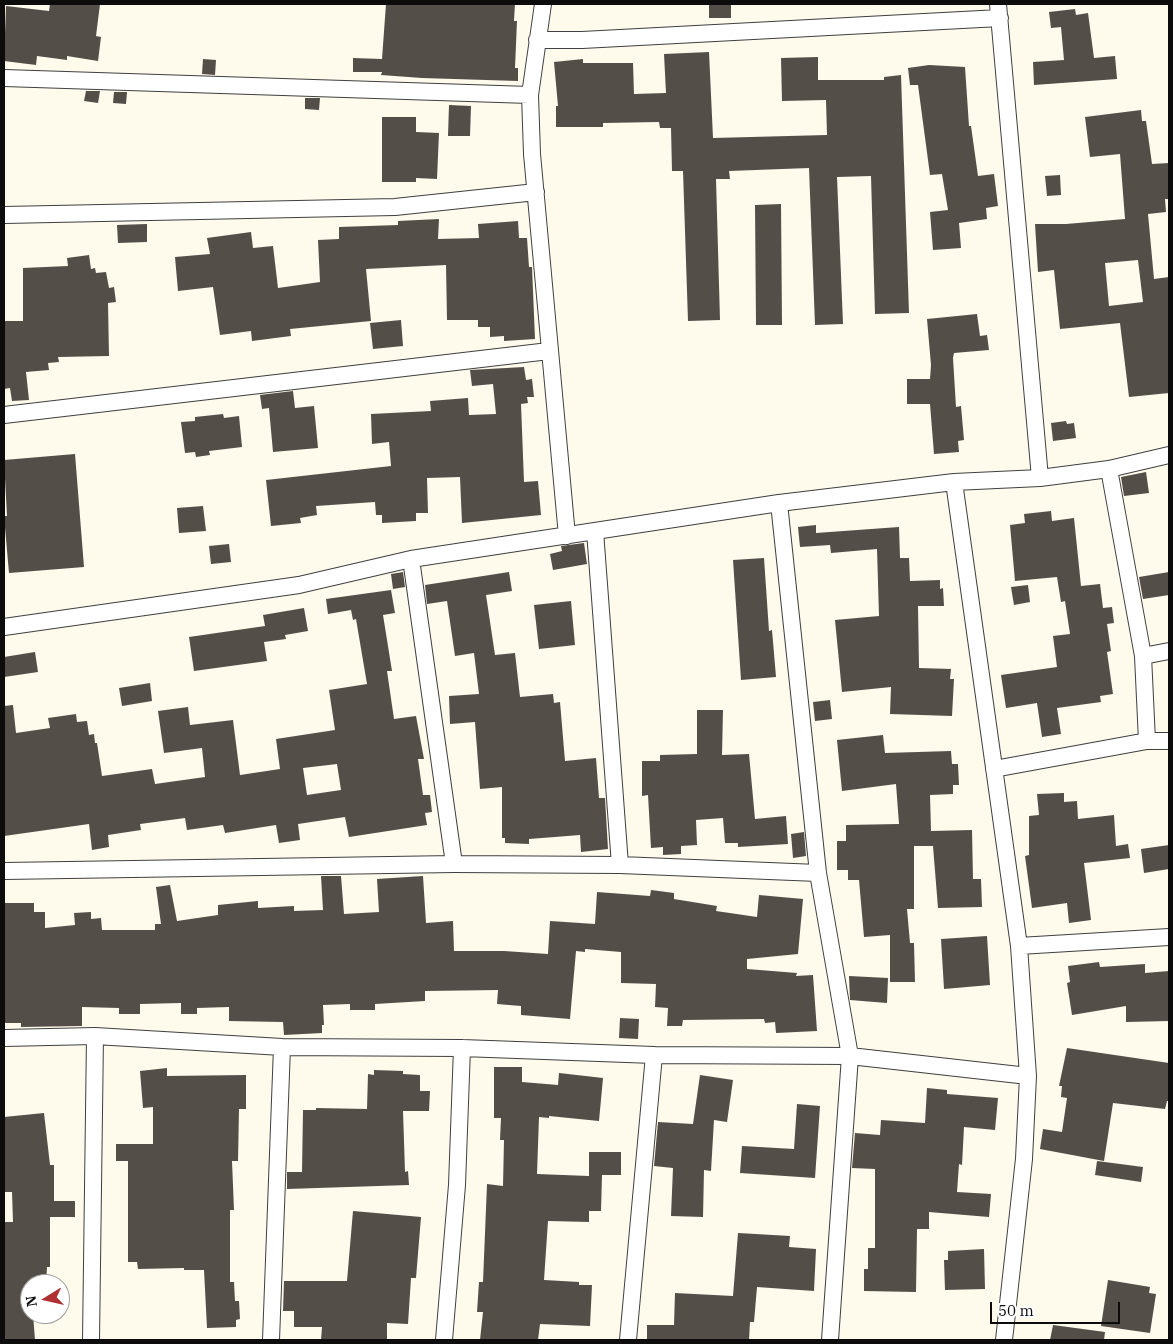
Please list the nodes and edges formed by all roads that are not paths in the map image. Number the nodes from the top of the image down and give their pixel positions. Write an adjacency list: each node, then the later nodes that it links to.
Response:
1 (543, 4): 3 (street)
2 (999, 11): 3 (street); 12 (street)
3 (537, 40): 5 (street)
4 (4, 78): 5 (street)
5 (530, 95): 6 (street)
6 (536, 192): 7 (street); 8 (street)
7 (4, 215)
8 (548, 351): 9 (street); 16 (street)
9 (4, 415)
10 (1169, 455): 11 (street)
11 (1109, 469): 12 (street); 20 (street)
12 (1040, 478): 13 (street)
13 (954, 482): 14 (street); 23 (street)
14 (779, 503): 15 (street); 27 (street)
15 (594, 531): 16 (street); 25 (street)
16 (567, 536): 17 (street)
17 (411, 560): 18 (street); 24 (street)
18 (4, 627)
19 (1169, 651): 20 (street)
20 (1142, 656): 21 (street)
21 (1147, 741): 22 (street); 23 (street)
22 (1169, 741)
23 (994, 769): 29 (street)
24 (454, 864): 25 (street); 26 (street)
25 (620, 865): 27 (street)
26 (4, 871)
27 (818, 873): 35 (street)
28 (1169, 936): 29 (street)
29 (1019, 946): 36 (street)
30 (95, 1036): 31 (street); 32 (street); 37 (street)
31 (4, 1038)
32 (282, 1047): 33 (street); 38 (street)
33 (462, 1048): 34 (street); 39 (street)
34 (654, 1055): 35 (street); 40 (street)
35 (850, 1056): 36 (street); 41 (street)
36 (1028, 1076): 42 (street)
37 (91, 1340)
38 (271, 1340)
39 (444, 1340)
40 (628, 1340)
41 (830, 1340)
42 (1004, 1340)

